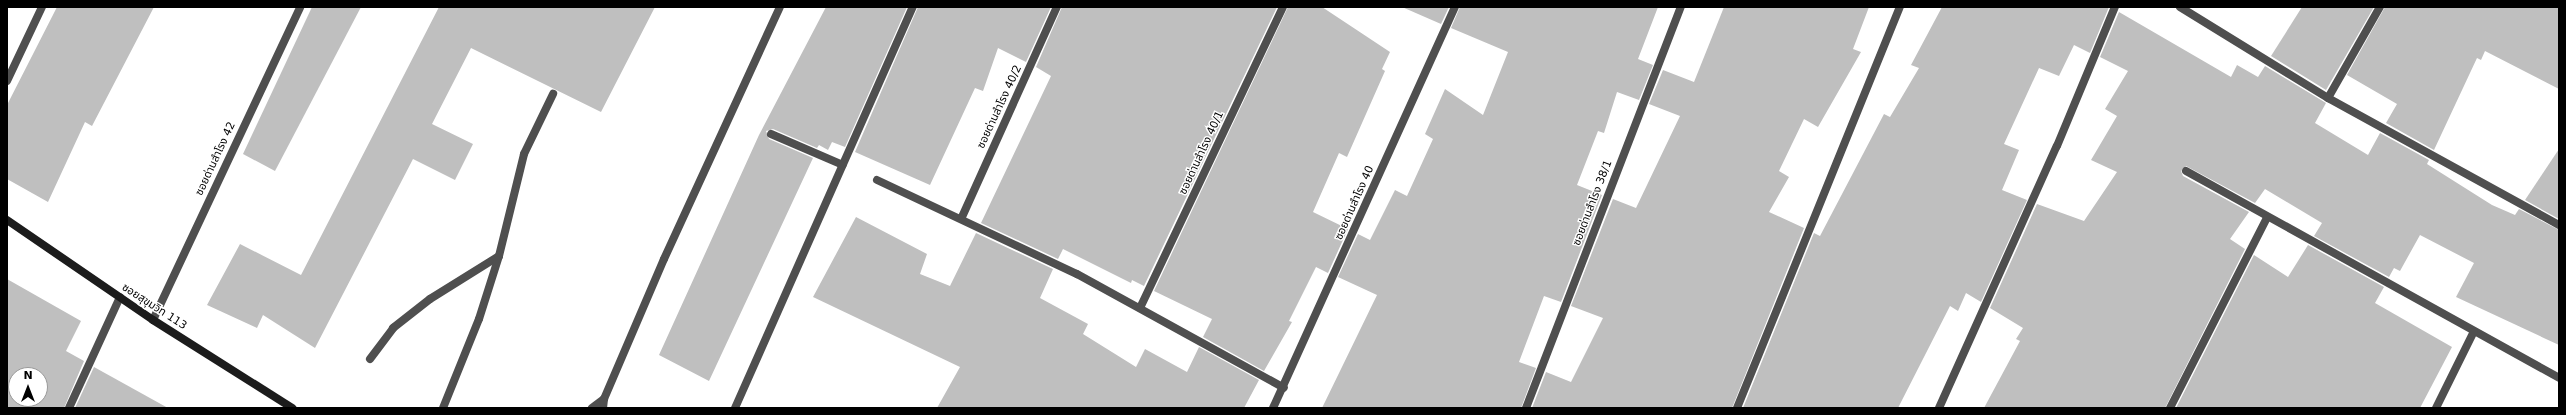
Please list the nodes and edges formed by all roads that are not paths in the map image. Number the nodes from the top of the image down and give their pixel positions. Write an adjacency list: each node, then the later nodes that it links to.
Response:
1 (42, 7): 13 (street)
2 (300, 7): 27 (street, ซอยด่านสำโรง 42)
3 (780, 7): 32 (street)
4 (913, 7): 17 (street)
5 (1057, 7): 20 (street, ซอยด่านสำโรง 40/2)
6 (1283, 7): 26 (street, ซอยด่านสำโรง 40/1)
7 (1455, 7): 31 (street, ซอยด่านสำโรง 40)
8 (1681, 7): 40 (street, ซอยด่านสำโรง 38/1)
9 (1900, 7): 41 (street)
10 (2115, 7): 42 (street)
11 (2180, 7): 15 (street)
12 (2380, 7): 15 (street)
13 (7, 81)
14 (553, 94): 24 (street)
15 (2328, 98): 23 (street)
16 (771, 134): 17 (street)
17 (843, 165): 38 (street)
18 (2186, 171): 21 (street)
19 (877, 180): 20 (street)
20 (962, 217): 26 (street)
21 (2267, 218): 28 (street); 43 (street)
22 (7, 220): 25 (main road, ซอยสุขุมวิท 113)
23 (2559, 225)
24 (499, 256): 29 (street); 35 (street)
25 (120, 297): 27 (main road, ซอยสุขุมวิท 113); 33 (street)
26 (1140, 308): 31 (street)
27 (153, 320): 34 (main road, ซอยสุขุมวิท 113)
28 (2473, 333): 30 (street); 44 (street)
29 (370, 359)
30 (2559, 378)
31 (1284, 388): 39 (street, ซอยด่านสำโรง 40)
32 (604, 399): 36 (street); 37 (street)
33 (69, 408)
34 (292, 408)
35 (443, 408)
36 (592, 408)
37 (603, 408)
38 (735, 408)
39 (1273, 408)
40 (1526, 408)
41 (1736, 408)
42 (1939, 408)
43 (2170, 408)
44 (2436, 408)

